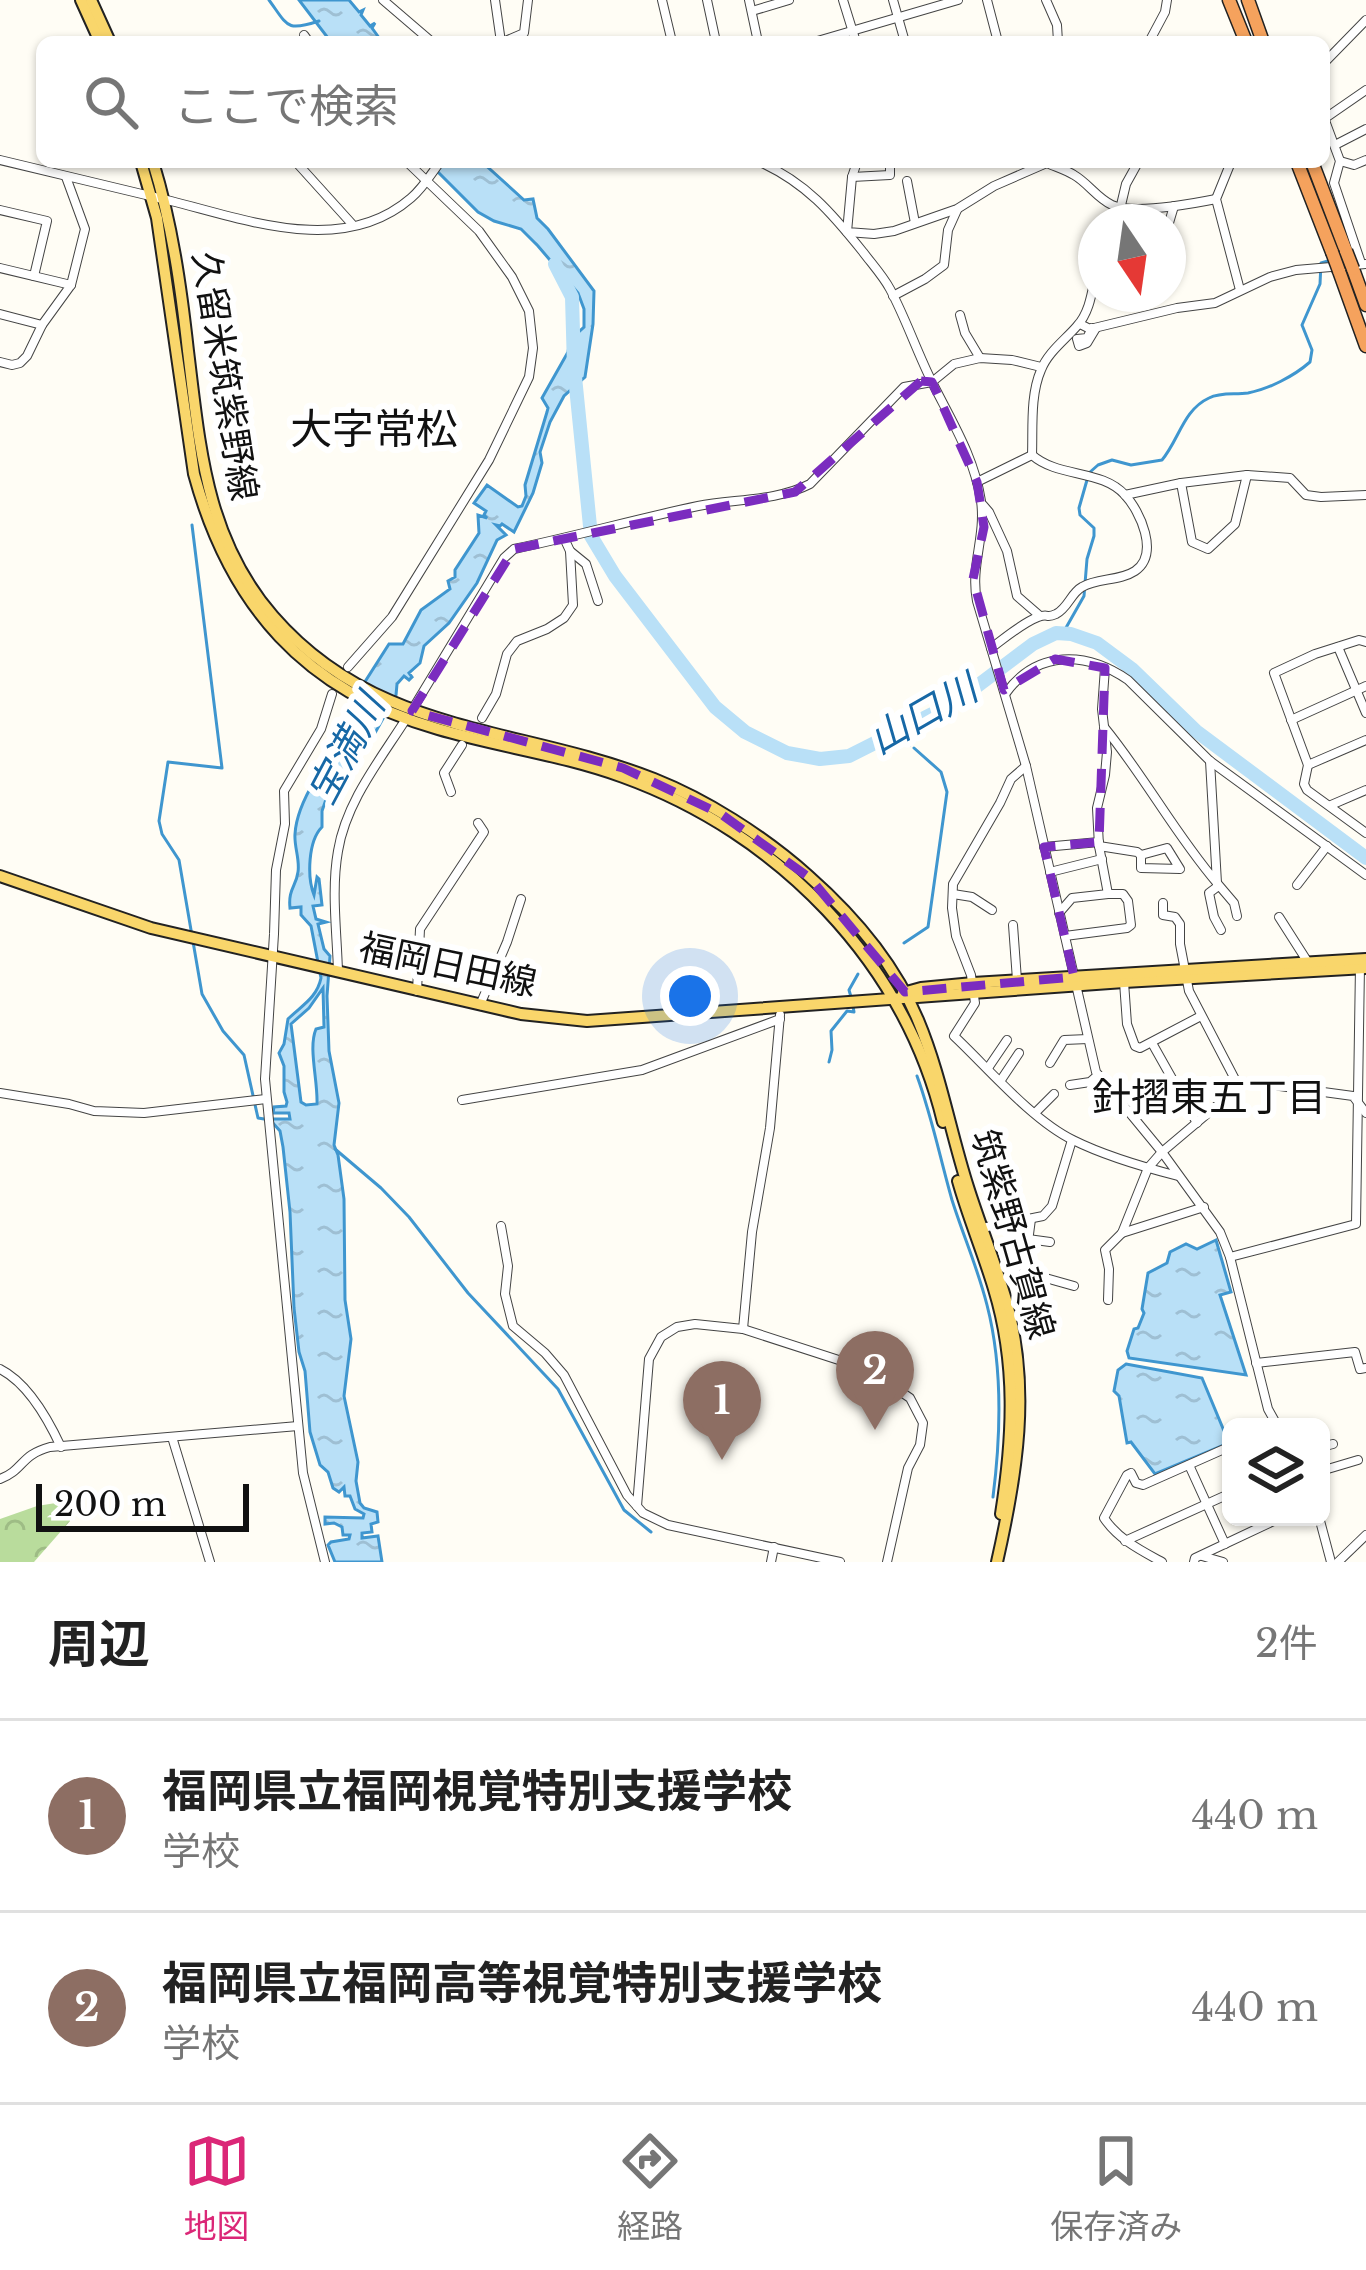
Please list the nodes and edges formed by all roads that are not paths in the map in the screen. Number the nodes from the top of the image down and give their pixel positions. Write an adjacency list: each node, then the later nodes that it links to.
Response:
1 (81, 0): 23 (main road)
2 (91, 0): 24 (main road)
3 (383, 0): 25 (street)
4 (495, 0): 26 (street)
5 (528, 0): 27 (street)
6 (662, 0): 28 (street)
7 (707, 0): 29 (street)
8 (749, 0): 19 (street)
9 (788, 0): 19 (street)
10 (843, 0): 22 (street)
11 (893, 0): 20 (street)
12 (958, 0): 18 (street)
13 (987, 0): 34 (street)
14 (1046, 0): 35 (street)
15 (1167, 0): 36 (street)
16 (1234, 0): 37 (highway)
17 (1252, 0): 38 (highway)
18 (939, 3): 20 (street)
19 (752, 11): 30 (street)
20 (898, 18): 22 (street); 33 (street)
21 (1366, 20): 39 (street)
22 (852, 31): 31 (street); 32 (street)
23 (97, 36)
24 (107, 36)
25 (424, 36)
26 (500, 36)
27 (514, 36)
28 (671, 36)
29 (715, 36)
30 (757, 36)
31 (835, 36)
32 (854, 36)
33 (903, 36)
34 (996, 36)
35 (1058, 36)
36 (1152, 36)
37 (1247, 36)
38 (1265, 36)
39 (1330, 57)
40 (1361, 94): 41 (street); 42 (street)
41 (1366, 110)
42 (1330, 115)
43 (1366, 129): 45 (street)
44 (1330, 133): 45 (street)
45 (1335, 145): 48 (street)
46 (0, 160): 65 (street)
47 (1366, 160): 48 (street)
48 (1340, 161): 80 (street)
49 (144, 168): 69 (main road, 久留米筑紫野線)
50 (154, 168): 69 (main road, 久留米筑紫野線)
51 (301, 168): 77 (street)
52 (415, 168): 67 (street)
53 (436, 168): 67 (street)
54 (780, 168): 78 (street)
55 (855, 168): 66 (street)
56 (890, 168): 66 (street)
57 (1024, 168): 64 (street)
58 (1035, 168): 64 (street)
59 (1060, 168): 71 (street)
60 (1135, 168): 72 (street)
61 (1229, 168): 70 (street)
62 (1300, 168): 79 (highway)
63 (1314, 168): 79 (highway)
64 (1026, 172): 74 (street)
65 (66, 176): 69 (street); 83 (street)
66 (852, 177): 78 (street)
67 (429, 178): 77 (street); 111 (street)
68 (907, 181): 76 (street)
69 (158, 198): 77 (street); 117 (main road, 久留米筑紫野線)
70 (1216, 199): 73 (street); 84 (street)
71 (1113, 204)
72 (1122, 204)
73 (1186, 204)
74 (957, 208): 76 (street); 85 (street)
75 (0, 210): 82 (street)
76 (915, 224): 78 (street)
77 (352, 226)
78 (847, 232): 85 (street)
79 (1339, 251): 80 (highway, bridge)
80 (1355, 267): 84 (street); 86 (highway); 92 (highway)
81 (0, 268): 82 (street)
82 (34, 276): 83 (street)
83 (71, 285): 91 (street)
84 (1240, 290): 90 (street)
85 (893, 296): 96 (street)
86 (1366, 305)
87 (1086, 312): 90 (street)
88 (0, 314): 91 (street)
89 (961, 315): 93 (street)
90 (1080, 324): 95 (street)
91 (42, 325): 94 (street)
92 (1366, 346)
93 (980, 358): 95 (street); 96 (street)
94 (0, 362)
95 (1041, 367): 97 (street)
96 (932, 382): 99 (street); 104 (street)
97 (1032, 455): 99 (street); 101 (street)
98 (1246, 475): 100 (street); 100 (street); 102 (street)
99 (977, 482): 103 (street)
100 (1181, 483): 101 (street)
101 (1125, 495): 107 (street)
102 (1366, 495)
103 (981, 504): 107 (street); 110 (street)
104 (565, 538): 105 (street); 117 (street)
105 (570, 551): 106 (street); 118 (street)
106 (598, 602)
107 (1041, 617): 110 (street)
108 (1366, 642): 109 (street)
109 (1337, 647): 113 (street); 119 (street)
110 (992, 651): 114 (street)
111 (348, 668)
112 (1105, 668): 114 (street); 120 (street); 123 (street)
113 (1361, 688): 116 (street); 119 (street)
114 (1005, 692): 125 (street)
115 (332, 694): 152 (street)
116 (1366, 713)
117 (406, 714): 155 (street); 162 (main road, 久留米筑紫野線)
118 (482, 718)
119 (1291, 720): 124 (street)
120 (1104, 727): 131 (street); 139 (street)
121 (1366, 740): 124 (street)
122 (462, 745): 127 (street)
123 (1210, 761): 132 (street); 139 (street)
124 (1308, 765): 128 (street)
125 (1026, 766): 133 (street); 141 (street)
126 (1366, 790): 128 (street)
127 (451, 792)
128 (1331, 806): 130 (street)
129 (478, 823): 161 (street)
130 (1366, 832)
131 (1099, 844): 133 (street); 134 (street); 135 (street)
132 (1327, 846): 137 (street); 140 (street)
133 (1044, 848): 136 (street)
134 (1141, 855): 134 (street)
135 (1102, 859): 136 (street); 142 (street)
136 (1050, 872): 146 (street)
137 (1366, 874)
138 (0, 876): 152 (main road, 福岡日田線)
139 (1217, 883): 147 (street); 150 (street)
140 (1298, 885)
141 (953, 894): 145 (street); 160 (street)
142 (1108, 894): 146 (street); 151 (street)
143 (521, 899): 163 (street)
144 (1163, 903): 156 (street)
145 (992, 910)
146 (1059, 913): 151 (street)
147 (1238, 916)
148 (1280, 916): 154 (street)
149 (1013, 926): 157 (street)
150 (1221, 930)
151 (1065, 936): 158 (street)
152 (276, 957): 155 (main road, 福岡日田線); 178 (street)
153 (1362, 963): 154 (main road, 福岡日田線); 180 (street)
154 (1309, 967): 156 (main road, 福岡日田線)
155 (336, 972): 161 (main road, 福岡日田線)
156 (1187, 975): 158 (main road, 福岡日田線); 159 (main road, 福岡日田線); 165 (street)
157 (1017, 980): 158 (main road, 福岡日田線); 160 (main road, 福岡日田線)
158 (1075, 982): 159 (main road, 福岡日田線); 160 (main road, 福岡日田線); 166 (street)
159 (1124, 982): 168 (street)
160 (974, 988): 162 (main road, 福岡日田線); 171 (street)
161 (417, 991): 163 (main road, 福岡日田線)
162 (903, 996): 164 (main road, 福岡日田線); 193 (main road, 筑紫野古賀線); 230 (main road, 筑紫野古賀線)
163 (480, 1005): 164 (main road, 福岡日田線)
164 (780, 1014): 179 (street); 200 (street)
165 (1201, 1016): 168 (street); 175 (street)
166 (1088, 1039): 170 (street); 172 (street)
167 (1006, 1040): 171 (street)
168 (1152, 1043): 183 (street)
169 (1019, 1053): 173 (street)
170 (1050, 1063)
171 (988, 1068): 173 (street)
172 (1098, 1075): 174 (street); 185 (street)
173 (1000, 1080): 181 (street)
174 (1070, 1085)
175 (1239, 1087): 180 (street); 183 (street)
176 (0, 1093): 178 (street)
177 (1054, 1094): 181 (street)
178 (266, 1099): 205 (street)
179 (462, 1100)
180 (1357, 1101): 182 (street); 197 (street)
181 (1035, 1113): 184 (street)
182 (1366, 1113)
183 (1197, 1123): 185 (street)
184 (1072, 1140): 186 (street); 190 (street)
185 (1162, 1152): 186 (street); 188 (street)
186 (1148, 1168): 188 (street); 194 (street)
187 (997, 1174): 191 (street)
188 (1180, 1177): 189 (street)
189 (1204, 1208): 194 (street); 197 (street)
190 (1031, 1219): 191 (street); 195 (street)
191 (1010, 1222): 193 (street)
192 (501, 1226): 217 (street)
193 (982, 1228): 230 (main road, 筑紫野古賀線)
194 (1122, 1233): 199 (street)
195 (1028, 1239): 196 (street); 198 (street)
196 (1050, 1242)
197 (1230, 1258): 201 (street)
198 (1074, 1286)
199 (1108, 1300)
200 (743, 1329): 217 (street); 229 (street)
201 (1256, 1363): 202 (street); 204 (street)
202 (1366, 1368)
203 (0, 1369): 209 (street)
204 (1272, 1418)
205 (298, 1426): 206 (street); 226 (street)
206 (172, 1437): 209 (street); 225 (street)
207 (1333, 1444): 208 (street)
208 (1330, 1445)
209 (62, 1447): 214 (street)
210 (1222, 1450): 212 (street)
211 (1358, 1460): 213 (street)
212 (1190, 1465): 216 (street); 221 (street)
213 (1330, 1468)
214 (0, 1479)
215 (1222, 1497): 216 (street)
216 (1208, 1504): 221 (street); 222 (street)
217 (637, 1506): 223 (street)
218 (1263, 1526): 222 (street)
219 (1322, 1526): 233 (street)
220 (1366, 1535): 233 (street)
221 (1125, 1541): 231 (street)
222 (1225, 1544): 224 (street)
223 (774, 1547): 227 (street); 228 (street)
224 (1197, 1559): 232 (street)
225 (210, 1562)
226 (325, 1562)
227 (771, 1562)
228 (840, 1562)
229 (887, 1562)
230 (995, 1562)
231 (1162, 1562)
232 (1223, 1562)
233 (1334, 1562)

